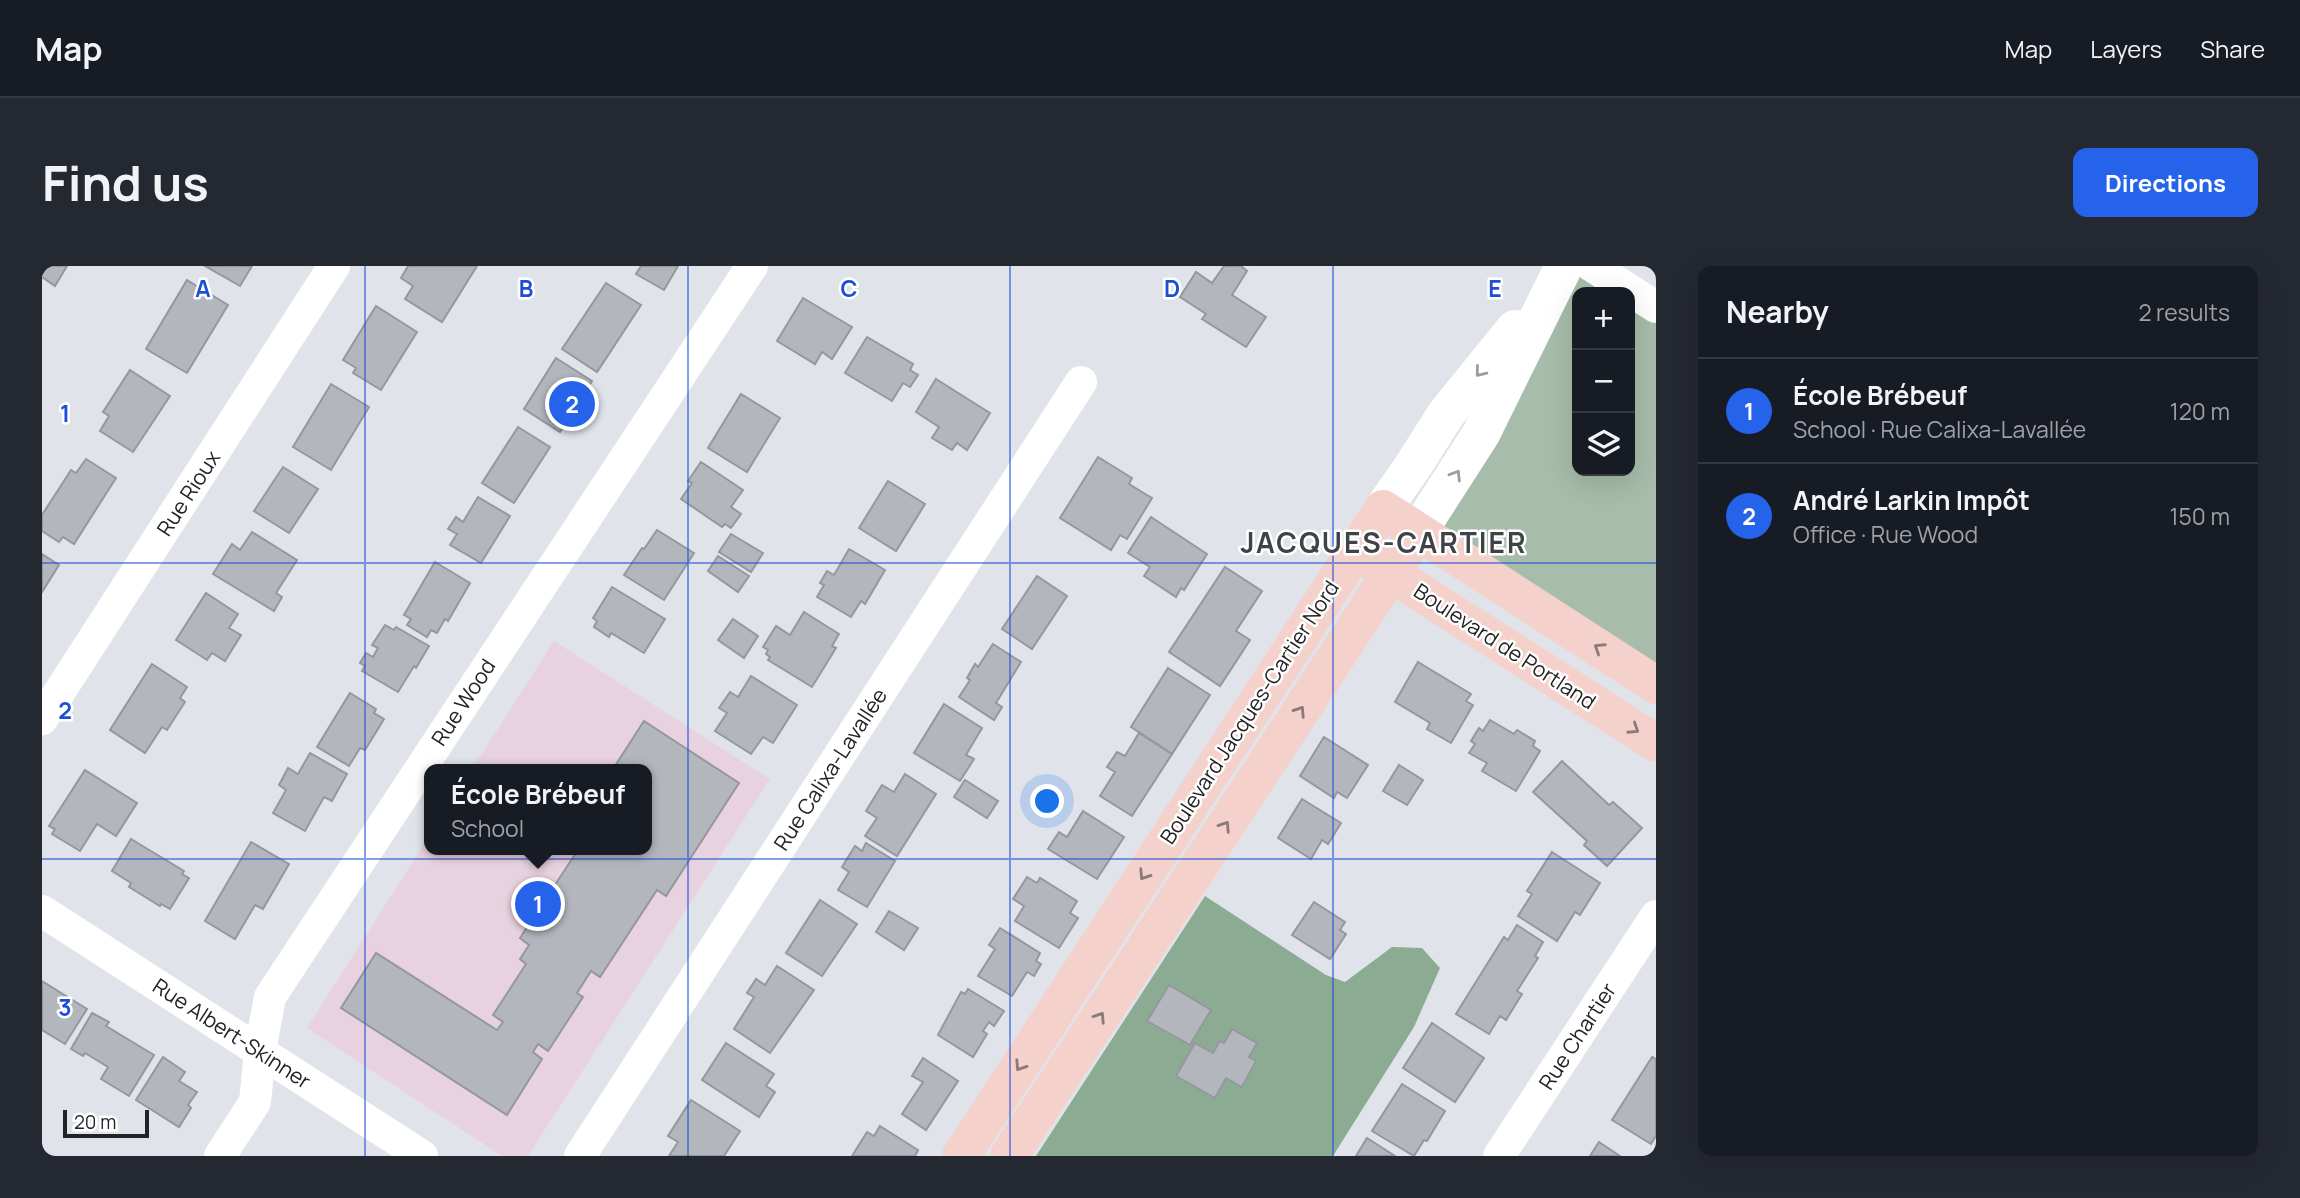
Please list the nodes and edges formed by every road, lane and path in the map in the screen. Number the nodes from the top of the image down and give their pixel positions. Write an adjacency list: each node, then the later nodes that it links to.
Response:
1 (334, 266): 12 (street, Rue Rioux)
2 (752, 266): 16 (street, Rue Wood)
3 (1592, 266): 5 (street)
4 (1559, 274): 7 (street, Boulevard Jacques-Cartier Nord, one-way to 7); 8 (street, Boulevard Jacques-Cartier Nord, one-way to 4)
5 (1656, 307)
6 (1081, 382): 19 (street, Rue Calixa-Lavallée)
7 (1382, 509): 8 (main road); 9 (main road, Boulevard Jacques-Cartier Nord)
8 (1418, 532): 10 (main road, Boulevard Jacques-Cartier Nord); 11 (main road, one-way to 8)
9 (1354, 550): 10 (main road, Boulevard de Portland); 20 (main road, Boulevard Jacques-Cartier Nord, one-way to 20)
10 (1391, 573): 13 (main road, Boulevard de Portland, one-way to 13); 21 (main road, Boulevard Jacques-Cartier Nord, one-way to 10)
11 (1656, 685)
12 (42, 719)
13 (1656, 743)
14 (42, 911): 16 (street, Rue Albert-Skinner)
15 (1656, 916): 22 (street, Rue Chartier)
16 (260, 1051): 17 (street, Rue Wood); 18 (street, Rue Albert-Skinner)
17 (220, 1156)
18 (422, 1156)
19 (580, 1156)
20 (961, 1156)
21 (1009, 1156)
22 (1499, 1156)

